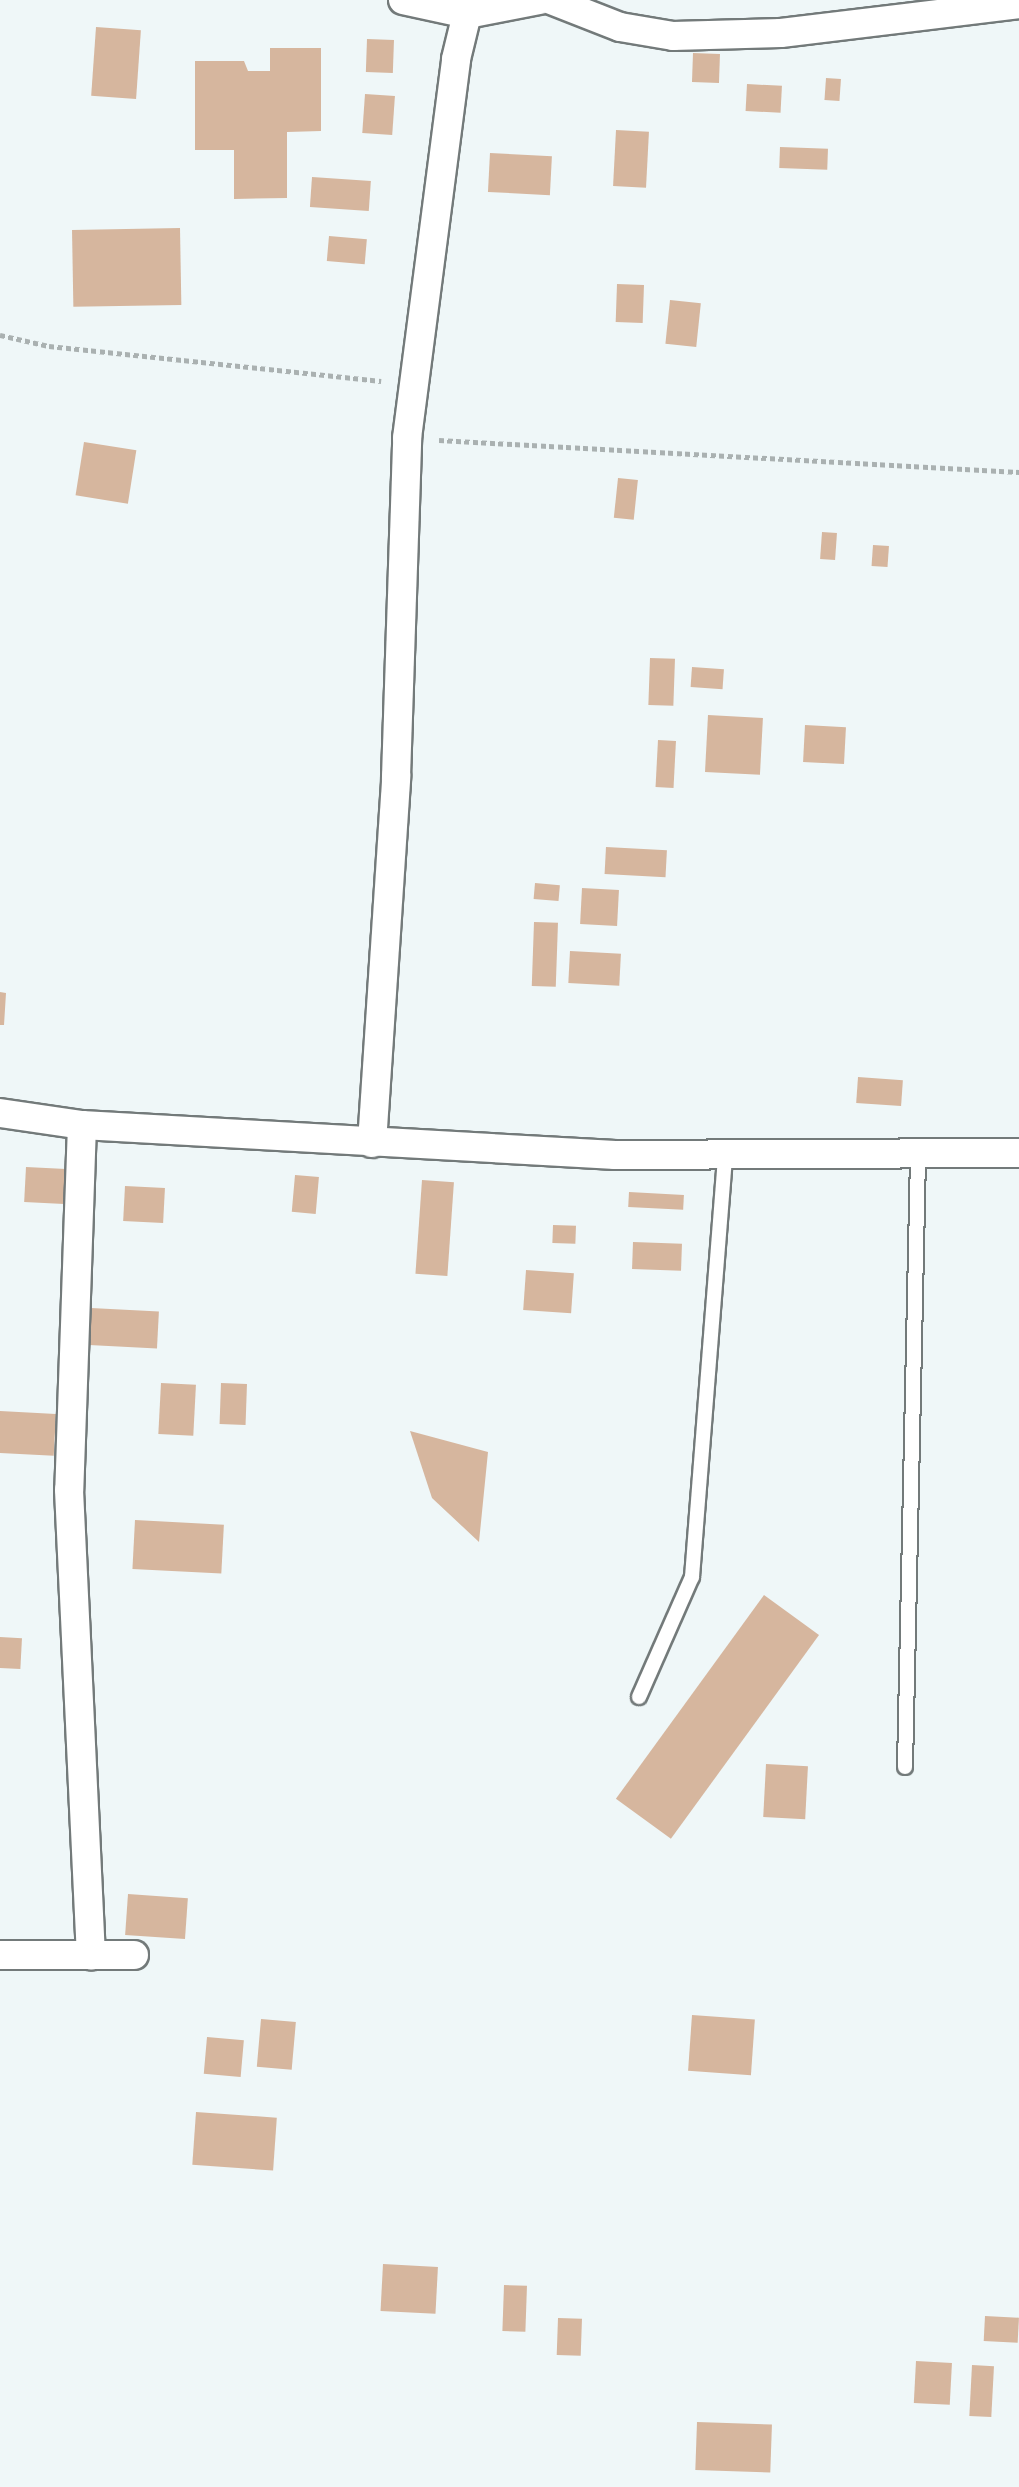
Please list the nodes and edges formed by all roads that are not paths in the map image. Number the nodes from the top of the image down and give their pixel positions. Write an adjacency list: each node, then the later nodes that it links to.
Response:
1 (402, 0): 5 (street)
2 (540, 0): 5 (street)
3 (551, 0): 4 (street)
4 (1019, 4)
5 (467, 14): 8 (street)
6 (0, 1113): 7 (street)
7 (82, 1125): 8 (street); 15 (street)
8 (372, 1143): 11 (street)
9 (1019, 1153): 10 (street)
10 (918, 1155): 11 (street); 13 (lane)
11 (725, 1156): 12 (lane)
12 (639, 1697)
13 (905, 1767)
14 (0, 1955): 15 (street)
15 (91, 1955): 16 (street)
16 (134, 1955)

